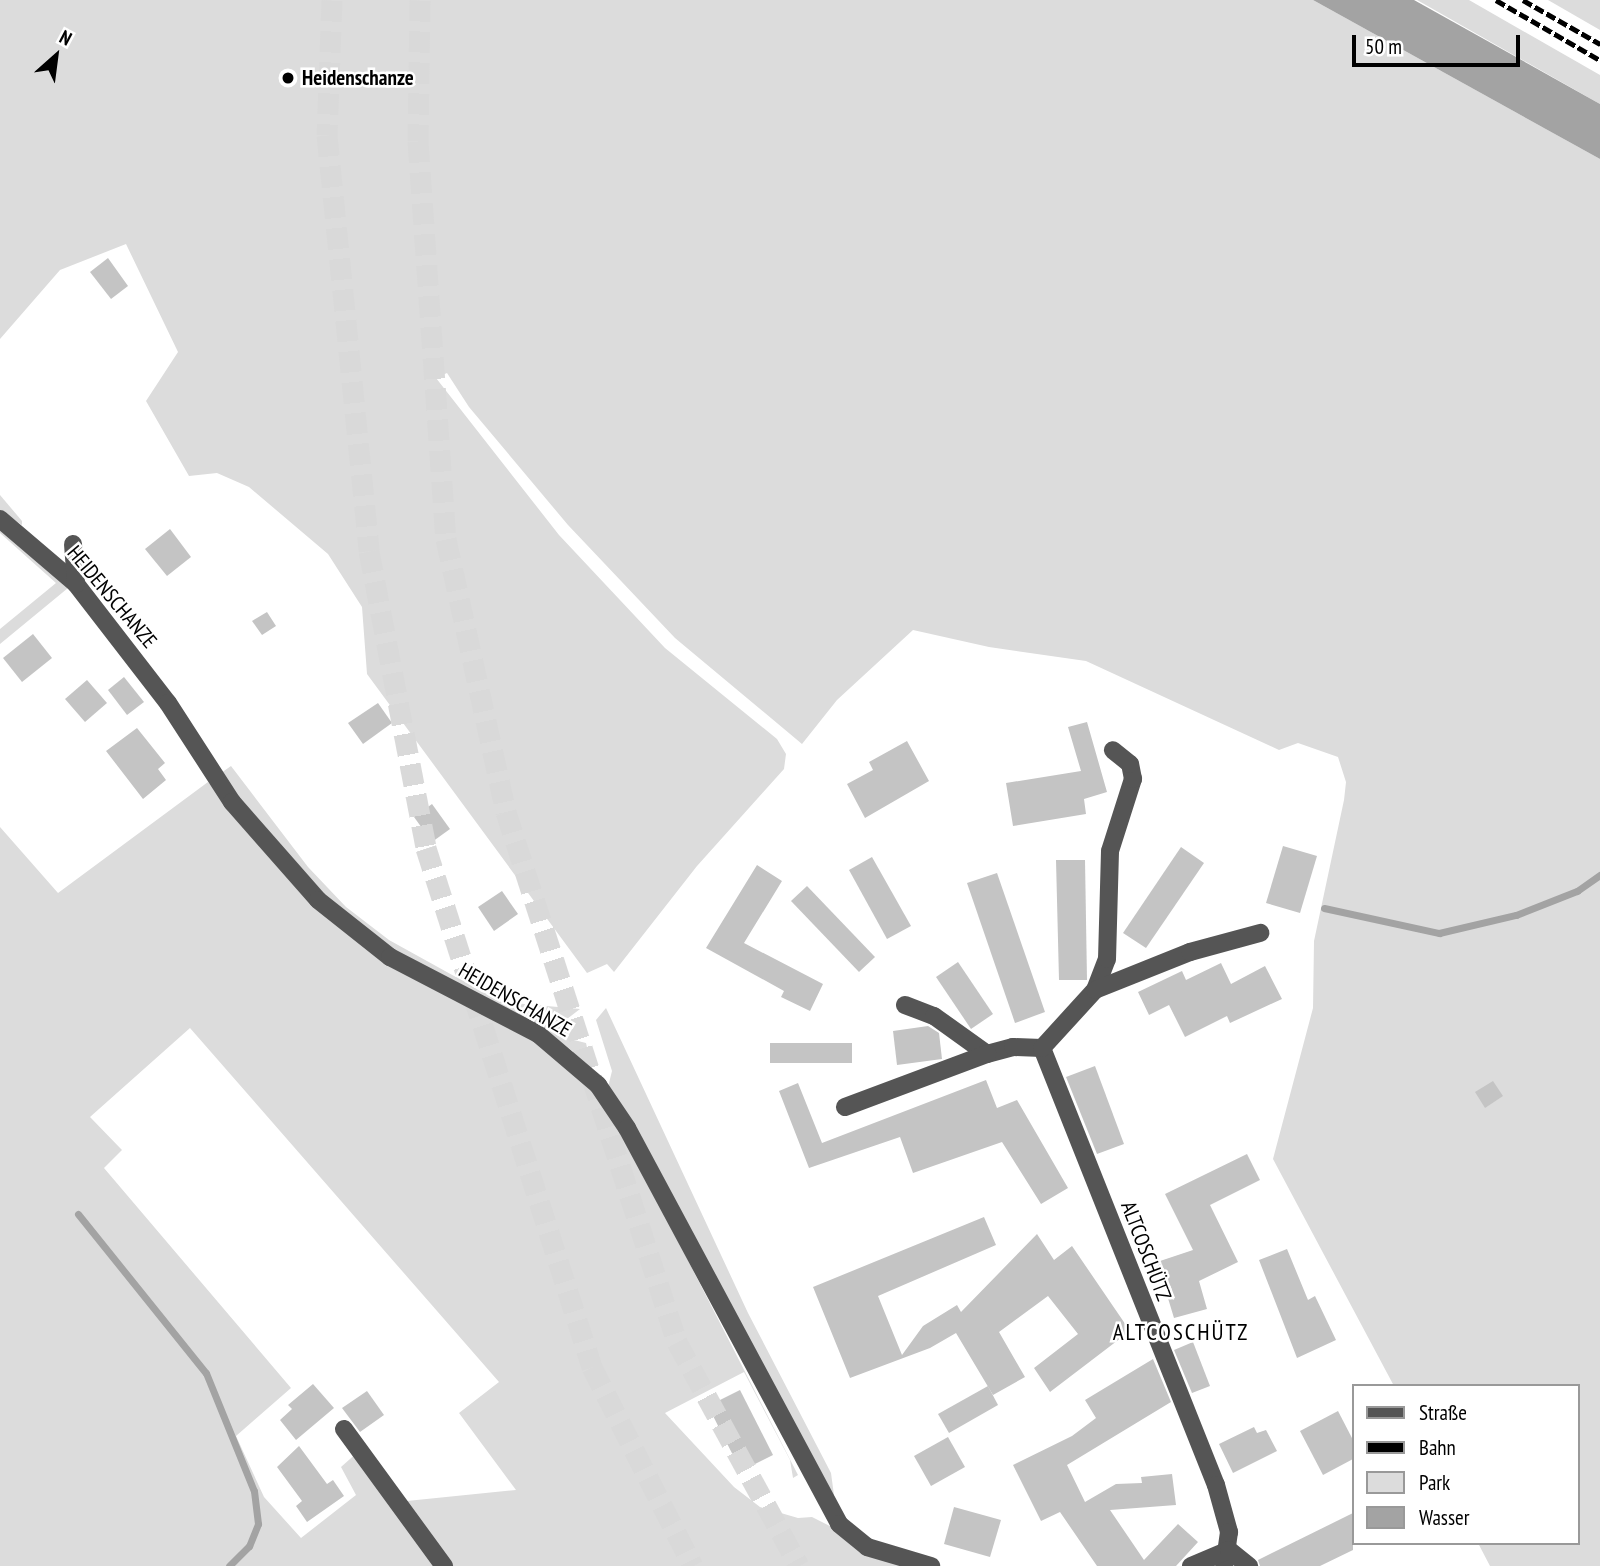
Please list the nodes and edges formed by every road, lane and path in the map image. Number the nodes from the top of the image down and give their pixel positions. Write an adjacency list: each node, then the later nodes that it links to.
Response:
1 (0, 519): 3 (street, HEIDENSCHANZE)
2 (73, 544): 3 (street)
3 (76, 584): 14 (street, HEIDENSCHANZE)
4 (1113, 751): 6 (street)
5 (1261, 933): 6 (street)
6 (1095, 990): 8 (street)
7 (905, 1005): 9 (street)
8 (1042, 1048): 9 (street); 12 (street, ALTCOSCHÜTZ)
9 (987, 1054): 10 (street)
10 (845, 1107)
11 (344, 1429): 13 (street)
12 (1226, 1558): 15 (street); 16 (street)
13 (444, 1566)
14 (931, 1566)
15 (1191, 1566)
16 (1249, 1566)

